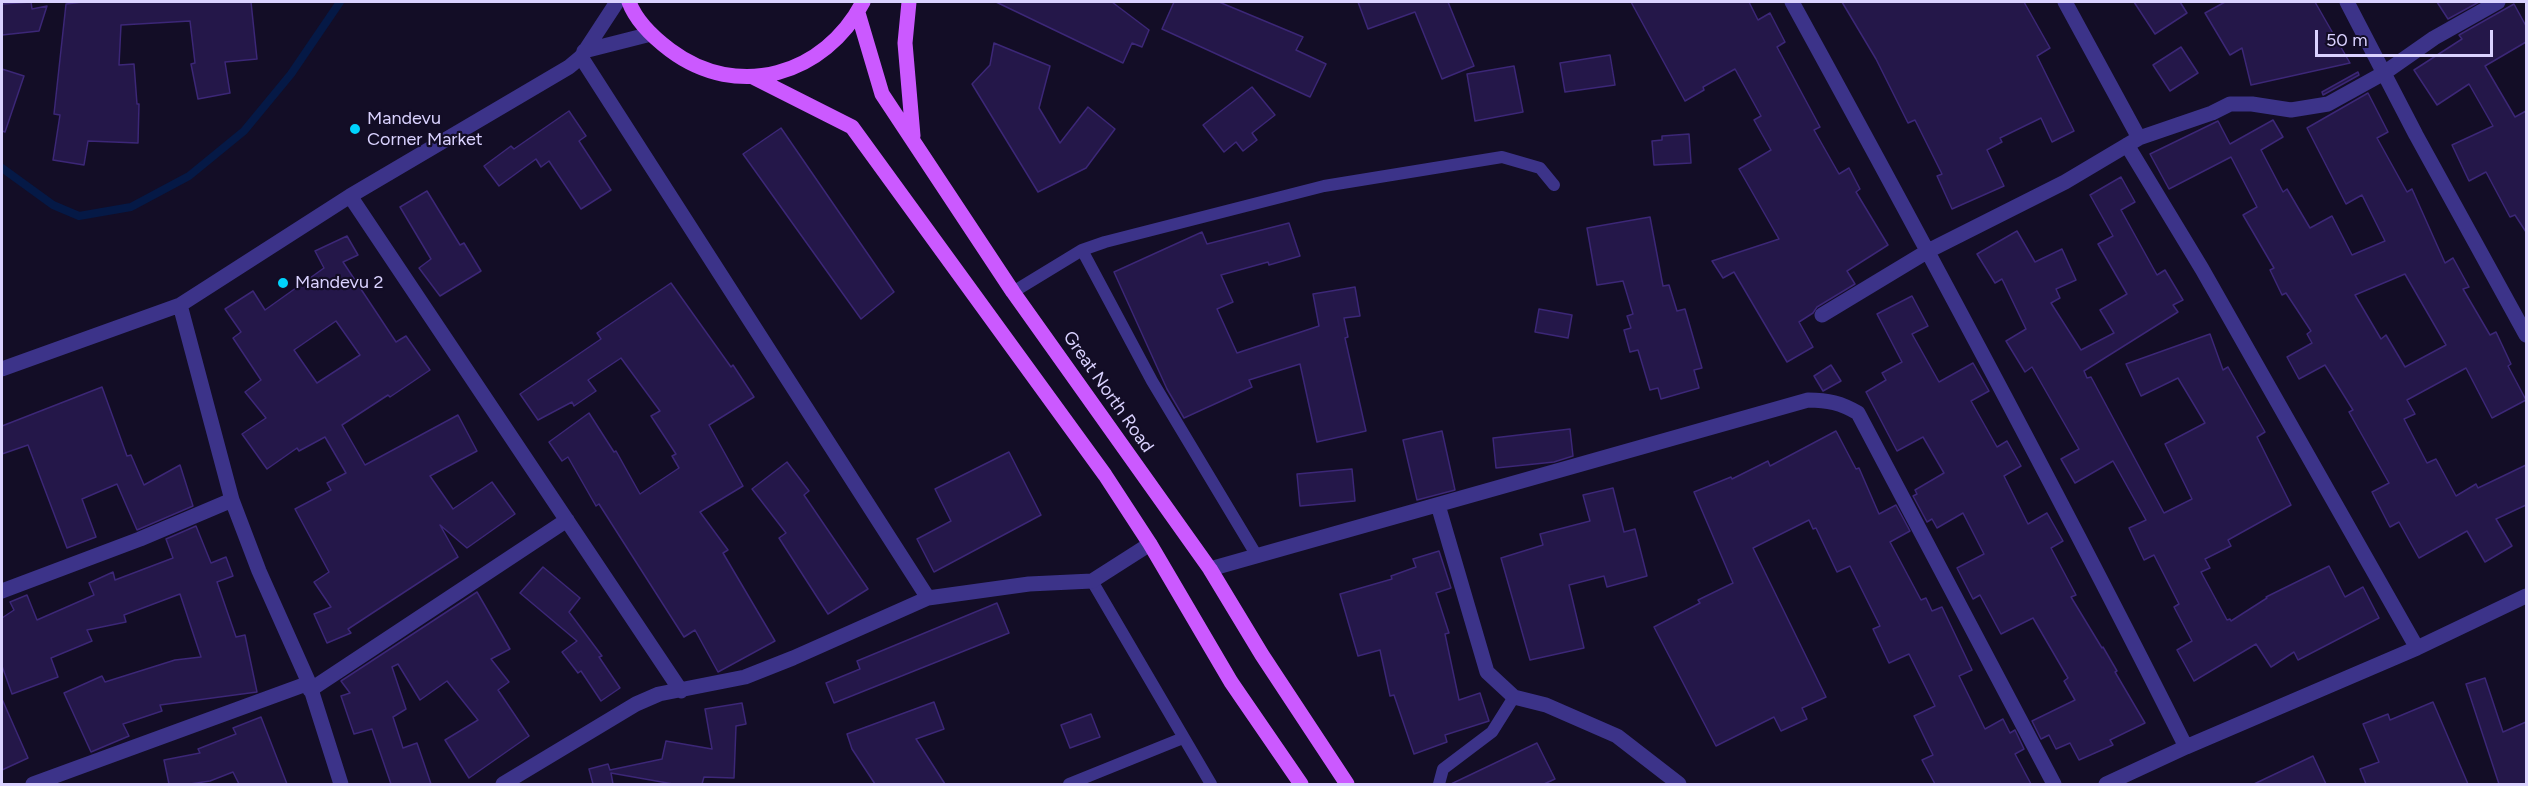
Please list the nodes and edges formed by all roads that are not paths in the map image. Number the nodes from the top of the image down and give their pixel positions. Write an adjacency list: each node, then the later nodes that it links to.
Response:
1 (617, 2): 10 (street)
2 (629, 2): 9 (main road)
3 (909, 2): 13 (main road)
4 (1792, 2): 18 (street)
5 (2064, 2): 14 (street)
6 (2347, 2): 11 (street)
7 (2498, 2): 11 (street)
8 (860, 7): 12 (main road); 13 (main road, Great North Road)
9 (651, 34): 10 (street); 12 (main road)
10 (583, 54): 16 (street); 33 (street)
11 (2384, 73): 14 (street); 22 (street)
12 (753, 77): 27 (main road)
13 (913, 139): 19 (main road, Great North Road)
14 (2133, 141): 18 (street); 34 (street)
15 (1554, 185): 17 (lane)
16 (351, 195): 20 (street); 26 (street)
17 (1082, 250): 19 (lane); 28 (lane)
18 (1928, 251): 21 (street); 39 (street)
19 (1013, 292): 29 (main road, Great North Road)
20 (180, 305): 23 (street); 24 (street)
21 (1822, 315)
22 (2526, 335)
23 (2, 369)
24 (232, 500): 31 (street); 35 (street)
25 (1438, 505): 28 (street); 37 (street); 49 (street)
26 (567, 520): 35 (street); 36 (street)
27 (1150, 544): 30 (street); 45 (main road)
28 (1257, 556): 29 (street)
29 (1210, 569): 46 (main road, Great North Road)
30 (1092, 581): 33 (street); 38 (lane)
31 (2, 591)
32 (2526, 596): 34 (street)
33 (928, 598): 36 (street)
34 (2417, 648): 39 (street)
35 (310, 687): 40 (street); 41 (street)
36 (681, 691): 42 (street)
37 (1514, 697): 47 (lane); 48 (street)
38 (1183, 738): 43 (lane); 44 (lane)
39 (2186, 747): 50 (street)
40 (33, 784)
41 (341, 784)
42 (503, 784)
43 (1069, 784)
44 (1211, 784)
45 (1301, 784)
46 (1347, 784)
47 (1439, 784)
48 (1679, 784)
49 (2054, 784)
50 (2106, 784)

